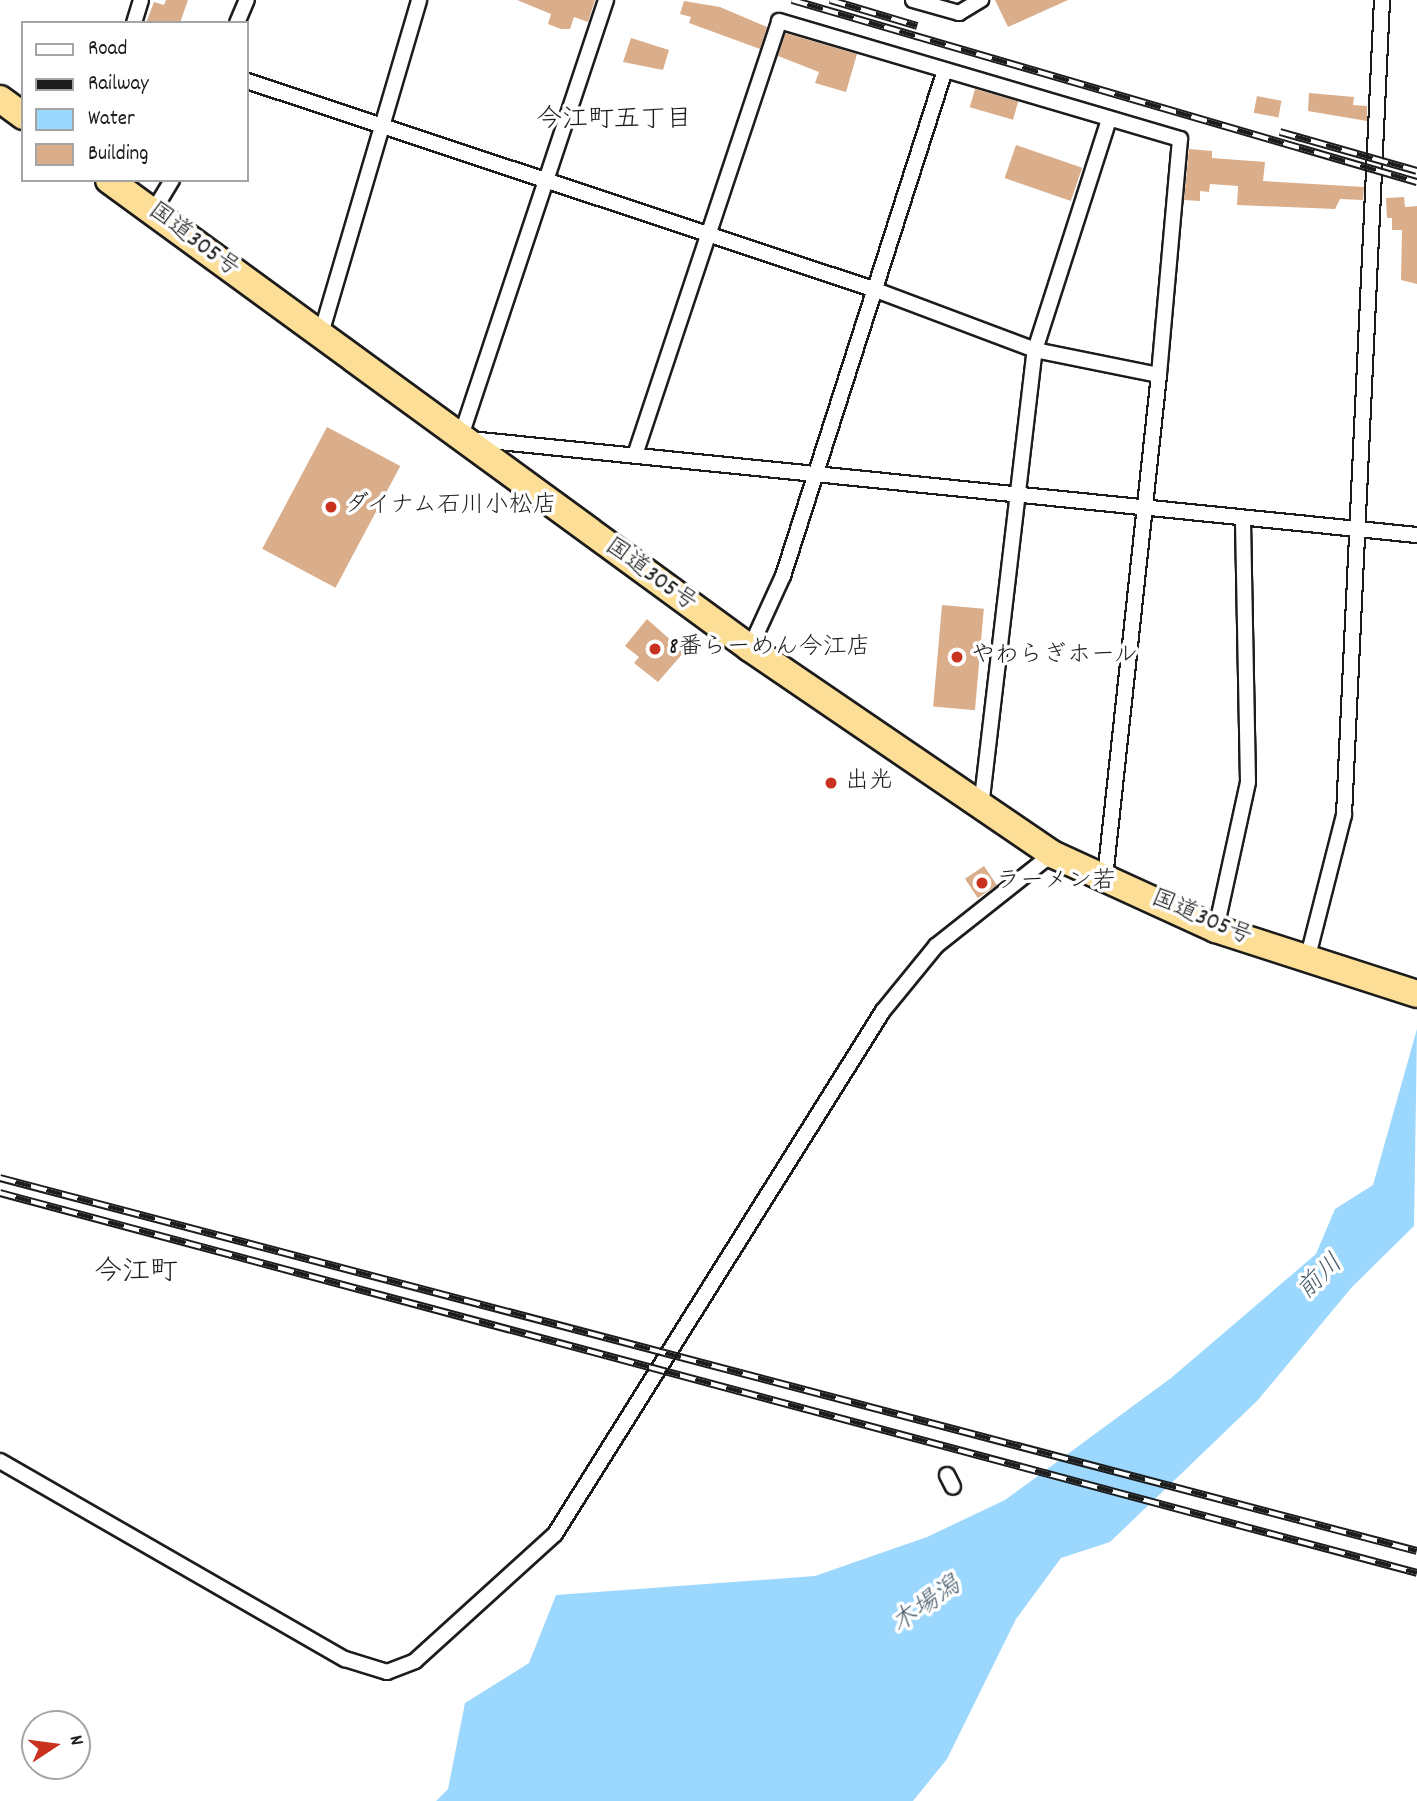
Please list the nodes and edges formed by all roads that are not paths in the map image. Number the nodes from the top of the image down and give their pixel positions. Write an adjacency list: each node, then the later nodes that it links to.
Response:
1 (141, 0): 8 (street)
2 (247, 0): 9 (street)
3 (419, 0): 15 (street)
4 (606, 0): 16 (street)
5 (913, 0): 6 (street)
6 (981, 0)
7 (1382, 0): 31 (street)
8 (135, 21)
9 (238, 21)
10 (944, 73): 14 (street); 20 (street); 21 (street)
11 (248, 81): 15 (street)
12 (0, 99): 13 (highway)
13 (21, 115)
14 (1109, 119): 23 (street); 24 (street)
15 (379, 127): 16 (street); 22 (street)
16 (544, 181): 20 (street); 25 (street)
17 (112, 182): 19 (highway, 国道305号)
18 (171, 182): 19 (street)
19 (154, 210): 22 (highway, 国道305号)
20 (709, 237): 21 (street); 26 (street)
21 (873, 289): 23 (street); 27 (street)
22 (320, 337): 25 (highway, 国道305号)
23 (1035, 350): 24 (street); 28 (street)
24 (1159, 375): 29 (street)
25 (460, 438): 26 (street); 33 (highway, 国道305号)
26 (635, 456): 27 (street)
27 (813, 474): 28 (street); 33 (street)
28 (1017, 495): 29 (street); 34 (street)
29 (1146, 509): 30 (street); 36 (street)
30 (1243, 519): 31 (street); 37 (street)
31 (1355, 530): 32 (street); 38 (street)
32 (1417, 535)
33 (750, 648): 34 (highway, 国道305号)
34 (981, 807): 35 (highway, 国道305号)
35 (1052, 854): 36 (highway, 国道305号); 40 (street)
36 (1105, 878): 37 (highway, 国道305号)
37 (1216, 929): 38 (highway, 国道305号)
38 (1307, 960): 39 (highway, 国道305号)
39 (1414, 994)
40 (0, 1461)

